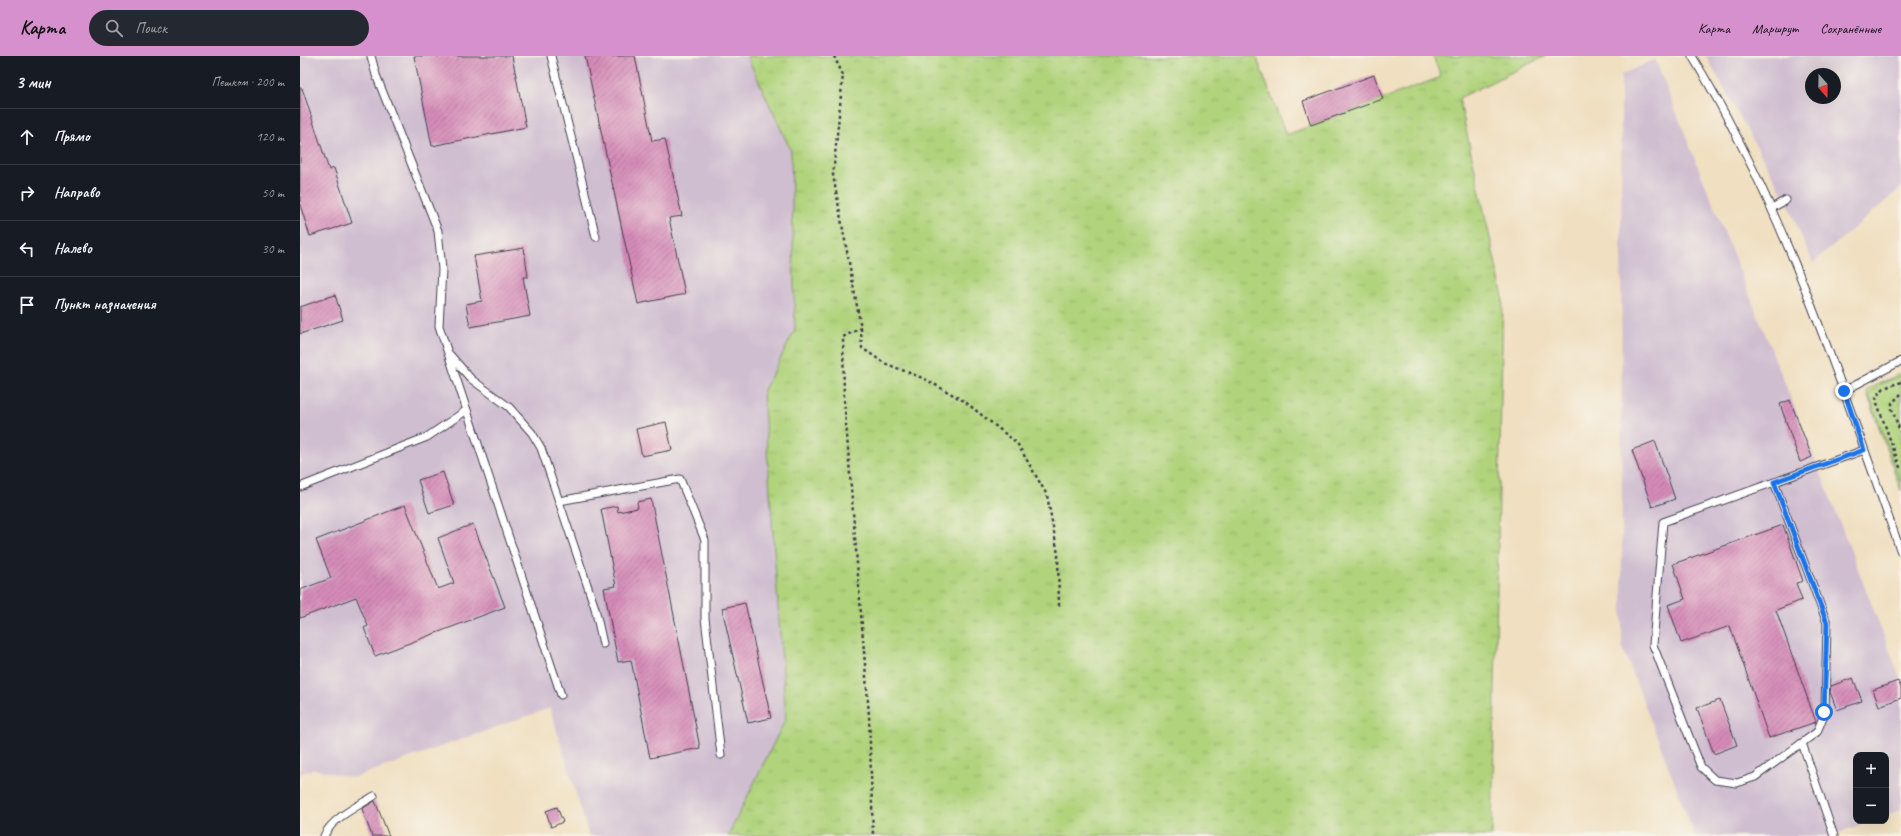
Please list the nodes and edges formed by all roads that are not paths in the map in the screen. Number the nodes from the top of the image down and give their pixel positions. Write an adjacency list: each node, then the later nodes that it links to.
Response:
1 (371, 56): 7 (lane)
2 (551, 56): 6 (lane)
3 (1692, 56): 5 (lane)
4 (1786, 200): 5 (lane)
5 (1772, 208): 9 (lane)
6 (596, 237)
7 (448, 352): 10 (lane); 14 (lane)
8 (1901, 362): 9 (lane)
9 (1844, 391): 11 (lane)
10 (467, 410): 13 (lane); 17 (lane)
11 (1864, 450): 12 (lane); 15 (lane)
12 (1774, 482): 18 (lane); 18 (lane)
13 (300, 487)
14 (559, 500): 16 (lane); 19 (lane)
15 (1901, 552)
16 (603, 644)
17 (561, 694)
18 (1802, 743): 22 (lane)
19 (721, 754)
20 (374, 796): 21 (lane)
21 (324, 836)
22 (1834, 836)

